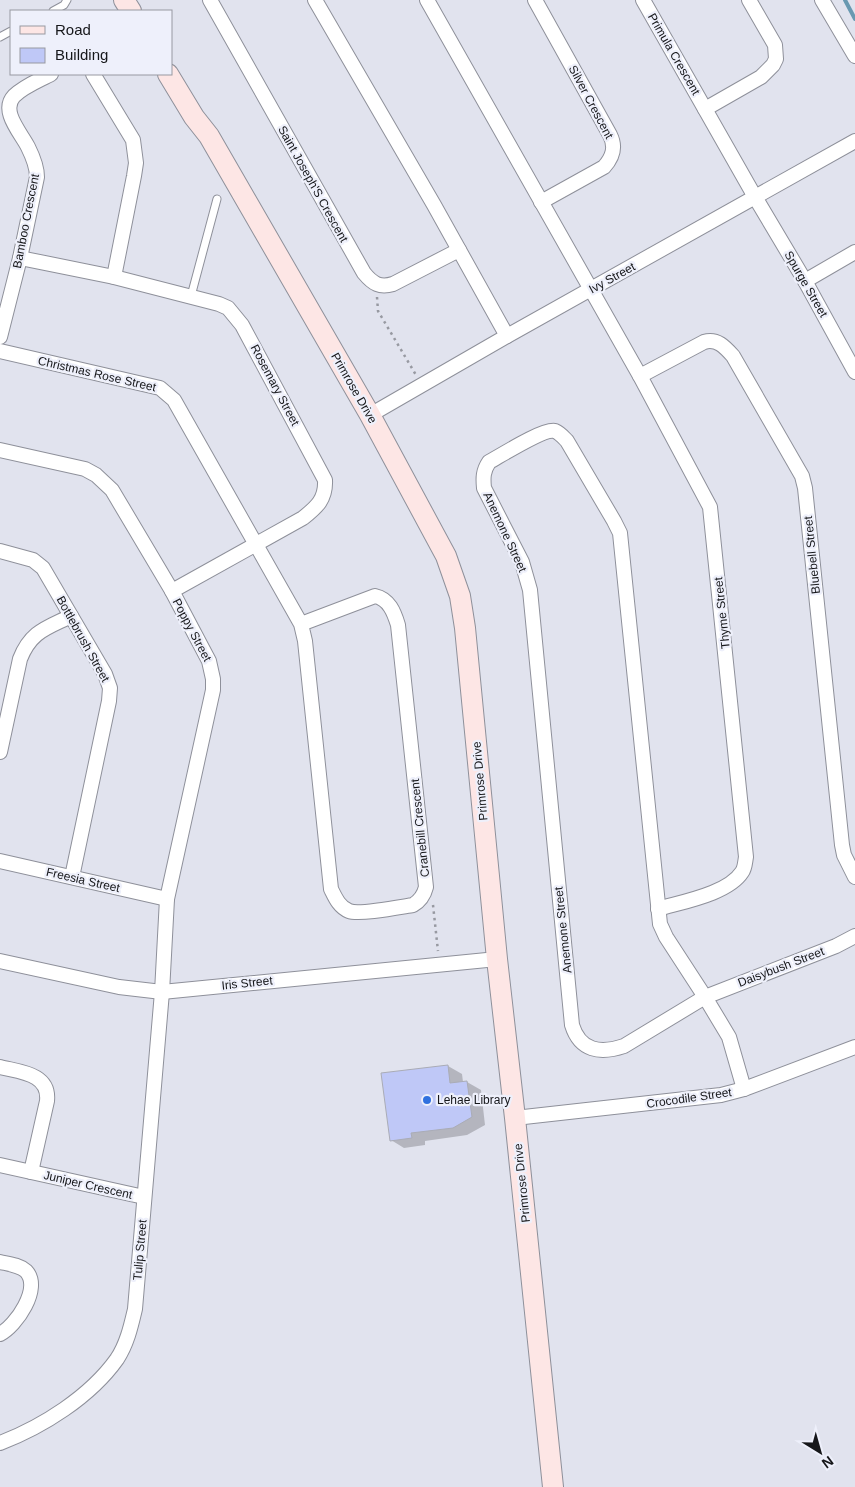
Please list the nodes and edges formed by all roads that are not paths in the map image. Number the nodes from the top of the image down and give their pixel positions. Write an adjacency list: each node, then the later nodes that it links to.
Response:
1 (67, 0): 9 (lane)
2 (210, 0): 21 (street, Saint Joseph'S Crescent)
3 (315, 0): 21 (street)
4 (427, 0): 20 (street)
5 (534, 0): 20 (street, Silver Crescent)
6 (643, 0): 15 (street, Primula Crescent)
7 (749, 0): 15 (street, Primula Crescent)
8 (822, 0): 10 (street)
9 (55, 10)
10 (855, 56)
11 (172, 61): 16 (street, Primrose Drive)
12 (49, 75): 23 (street, Bamboo Crescent)
13 (94, 75): 24 (street)
14 (169, 75): 16 (street, Primrose Drive)
15 (705, 109): 18 (street, Primula Crescent)
16 (209, 136): 33 (street, Primrose Drive)
17 (855, 141): 18 (street, Ivy Street)
18 (755, 197): 25 (street, Spurge Street); 26 (street, Ivy Street)
19 (217, 199): 27 (lane)
20 (541, 202): 26 (street)
21 (459, 250): 29 (street)
22 (855, 252): 25 (street)
23 (20, 258): 24 (street, Rosemary Street); 28 (street, Bamboo Crescent)
24 (114, 276): 27 (street, Rosemary Street)
25 (805, 281): 31 (street, Spurge Street)
26 (591, 290): 29 (street, Ivy Street); 32 (street, Thyme Street)
27 (191, 296): 35 (street, Rosemary Street)
28 (0, 336)
29 (507, 336): 33 (street, Ivy Street)
30 (0, 351): 35 (street, Christmas Rose Street)
31 (855, 372)
32 (640, 376): 43 (street, Bluebell Street); 45 (street, Thyme Street)
33 (370, 416): 47 (street, Primrose Drive)
34 (0, 450): 37 (street, Poppy Street)
35 (256, 544): 37 (street, Rosemary Street); 39 (street, Cranebill Crescent)
36 (0, 551): 38 (street, Bottlebrush Street)
37 (172, 592): 44 (street, Poppy Street)
38 (71, 616): 40 (street); 42 (street, Bottlebrush Street)
39 (301, 624): 39 (street, Cranebill Crescent)
40 (0, 752)
41 (0, 860): 42 (street, Freesia Street)
42 (72, 877): 44 (street, Freesia Street)
43 (855, 877)
44 (167, 899): 49 (street, Poppy Street)
45 (658, 909): 50 (street, Anemone Street); 50 (street, Anemone Street)
46 (855, 936): 50 (street, Daisybush Street)
47 (496, 959): 49 (street, Iris Street); 54 (street, Primrose Drive)
48 (0, 961): 49 (street, Iris Street)
49 (162, 992): 57 (street, Tulip Street)
50 (706, 997): 53 (street, Anemone Street)
51 (855, 1046): 53 (street, Crocodile Street)
52 (0, 1067): 56 (street, Juniper Crescent)
53 (744, 1089): 54 (street, Crocodile Street)
54 (515, 1118): 61 (street, Primrose Drive)
55 (0, 1165): 56 (street, Juniper Crescent)
56 (32, 1172): 57 (street, Juniper Crescent)
57 (144, 1197): 60 (street, Tulip Street)
58 (0, 1262): 59 (street)
59 (0, 1334)
60 (0, 1443)
61 (552, 1487)

